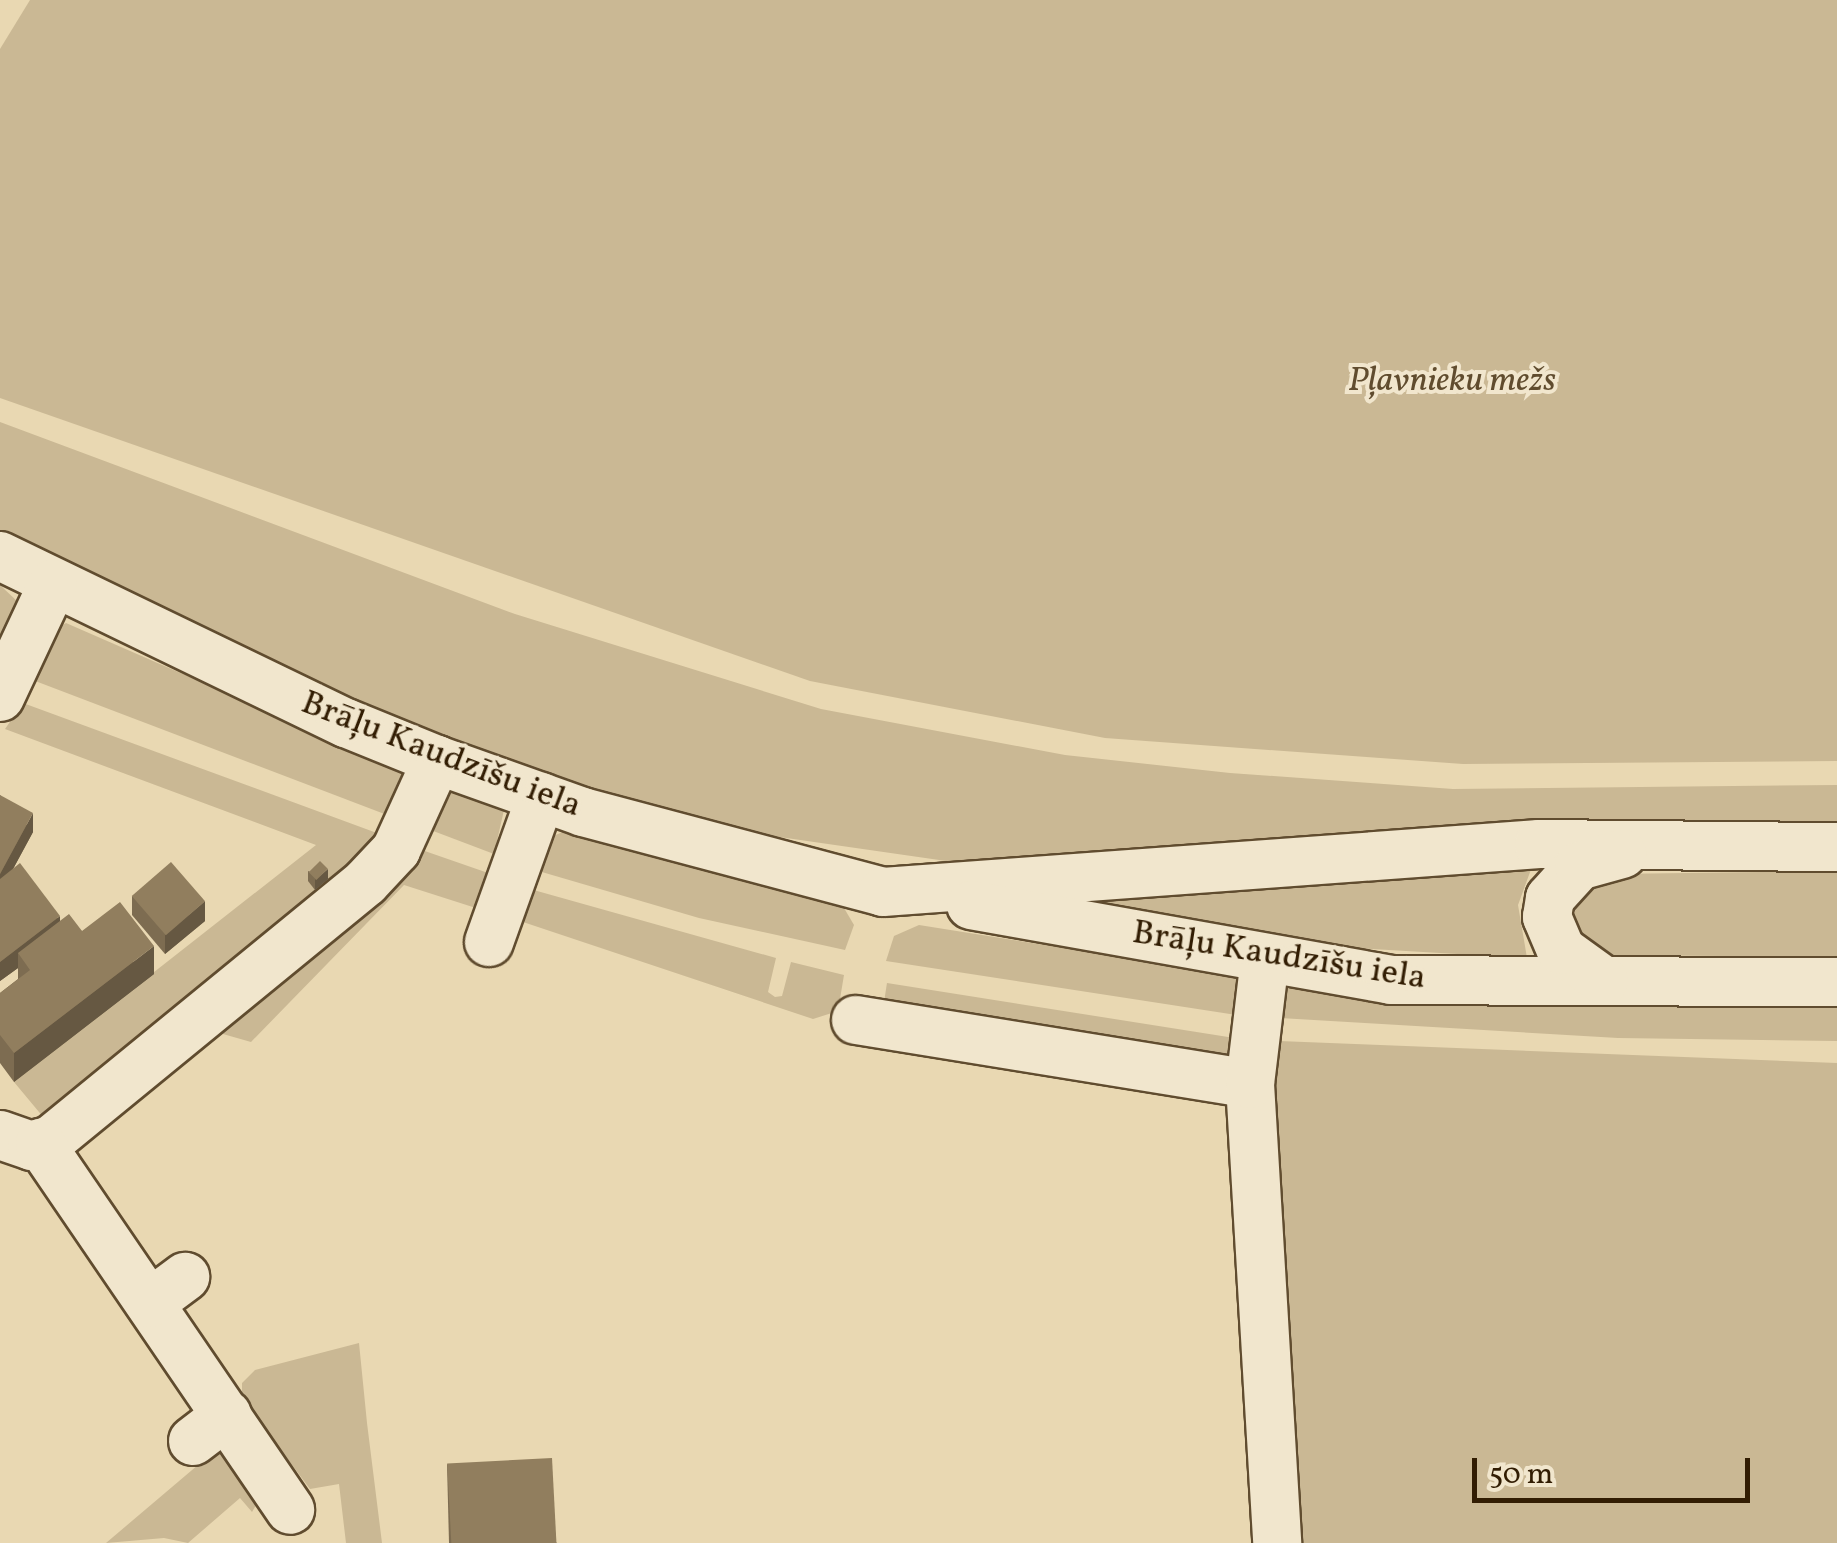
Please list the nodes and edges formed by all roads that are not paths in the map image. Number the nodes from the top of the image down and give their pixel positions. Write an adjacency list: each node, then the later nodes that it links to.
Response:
1 (0, 556): 2 (street, Brāļu Kaudzīšu iela)
2 (53, 584): 3 (street); 4 (street, Brāļu Kaudzīšu iela)
3 (0, 698)
4 (437, 760): 5 (street, Brāļu Kaudzīšu iela); 15 (street)
5 (541, 797): 8 (street, Brāļu Kaudzīšu iela); 9 (street)
6 (1837, 846): 7 (street, Brāļu Kaudzīšu iela)
7 (1640, 850): 8 (street, Brāļu Kaudzīšu iela); 11 (street)
8 (904, 892): 10 (street, Brāļu Kaudzīšu iela)
9 (489, 942)
10 (1265, 958): 11 (street, Brāļu Kaudzīšu iela); 14 (street)
11 (1604, 980): 12 (street, Brāļu Kaudzīšu iela)
12 (1837, 982)
13 (856, 1020): 14 (street)
14 (1250, 1084): 17 (street)
15 (20, 1139): 16 (street)
16 (290, 1510)
17 (1277, 1543)

